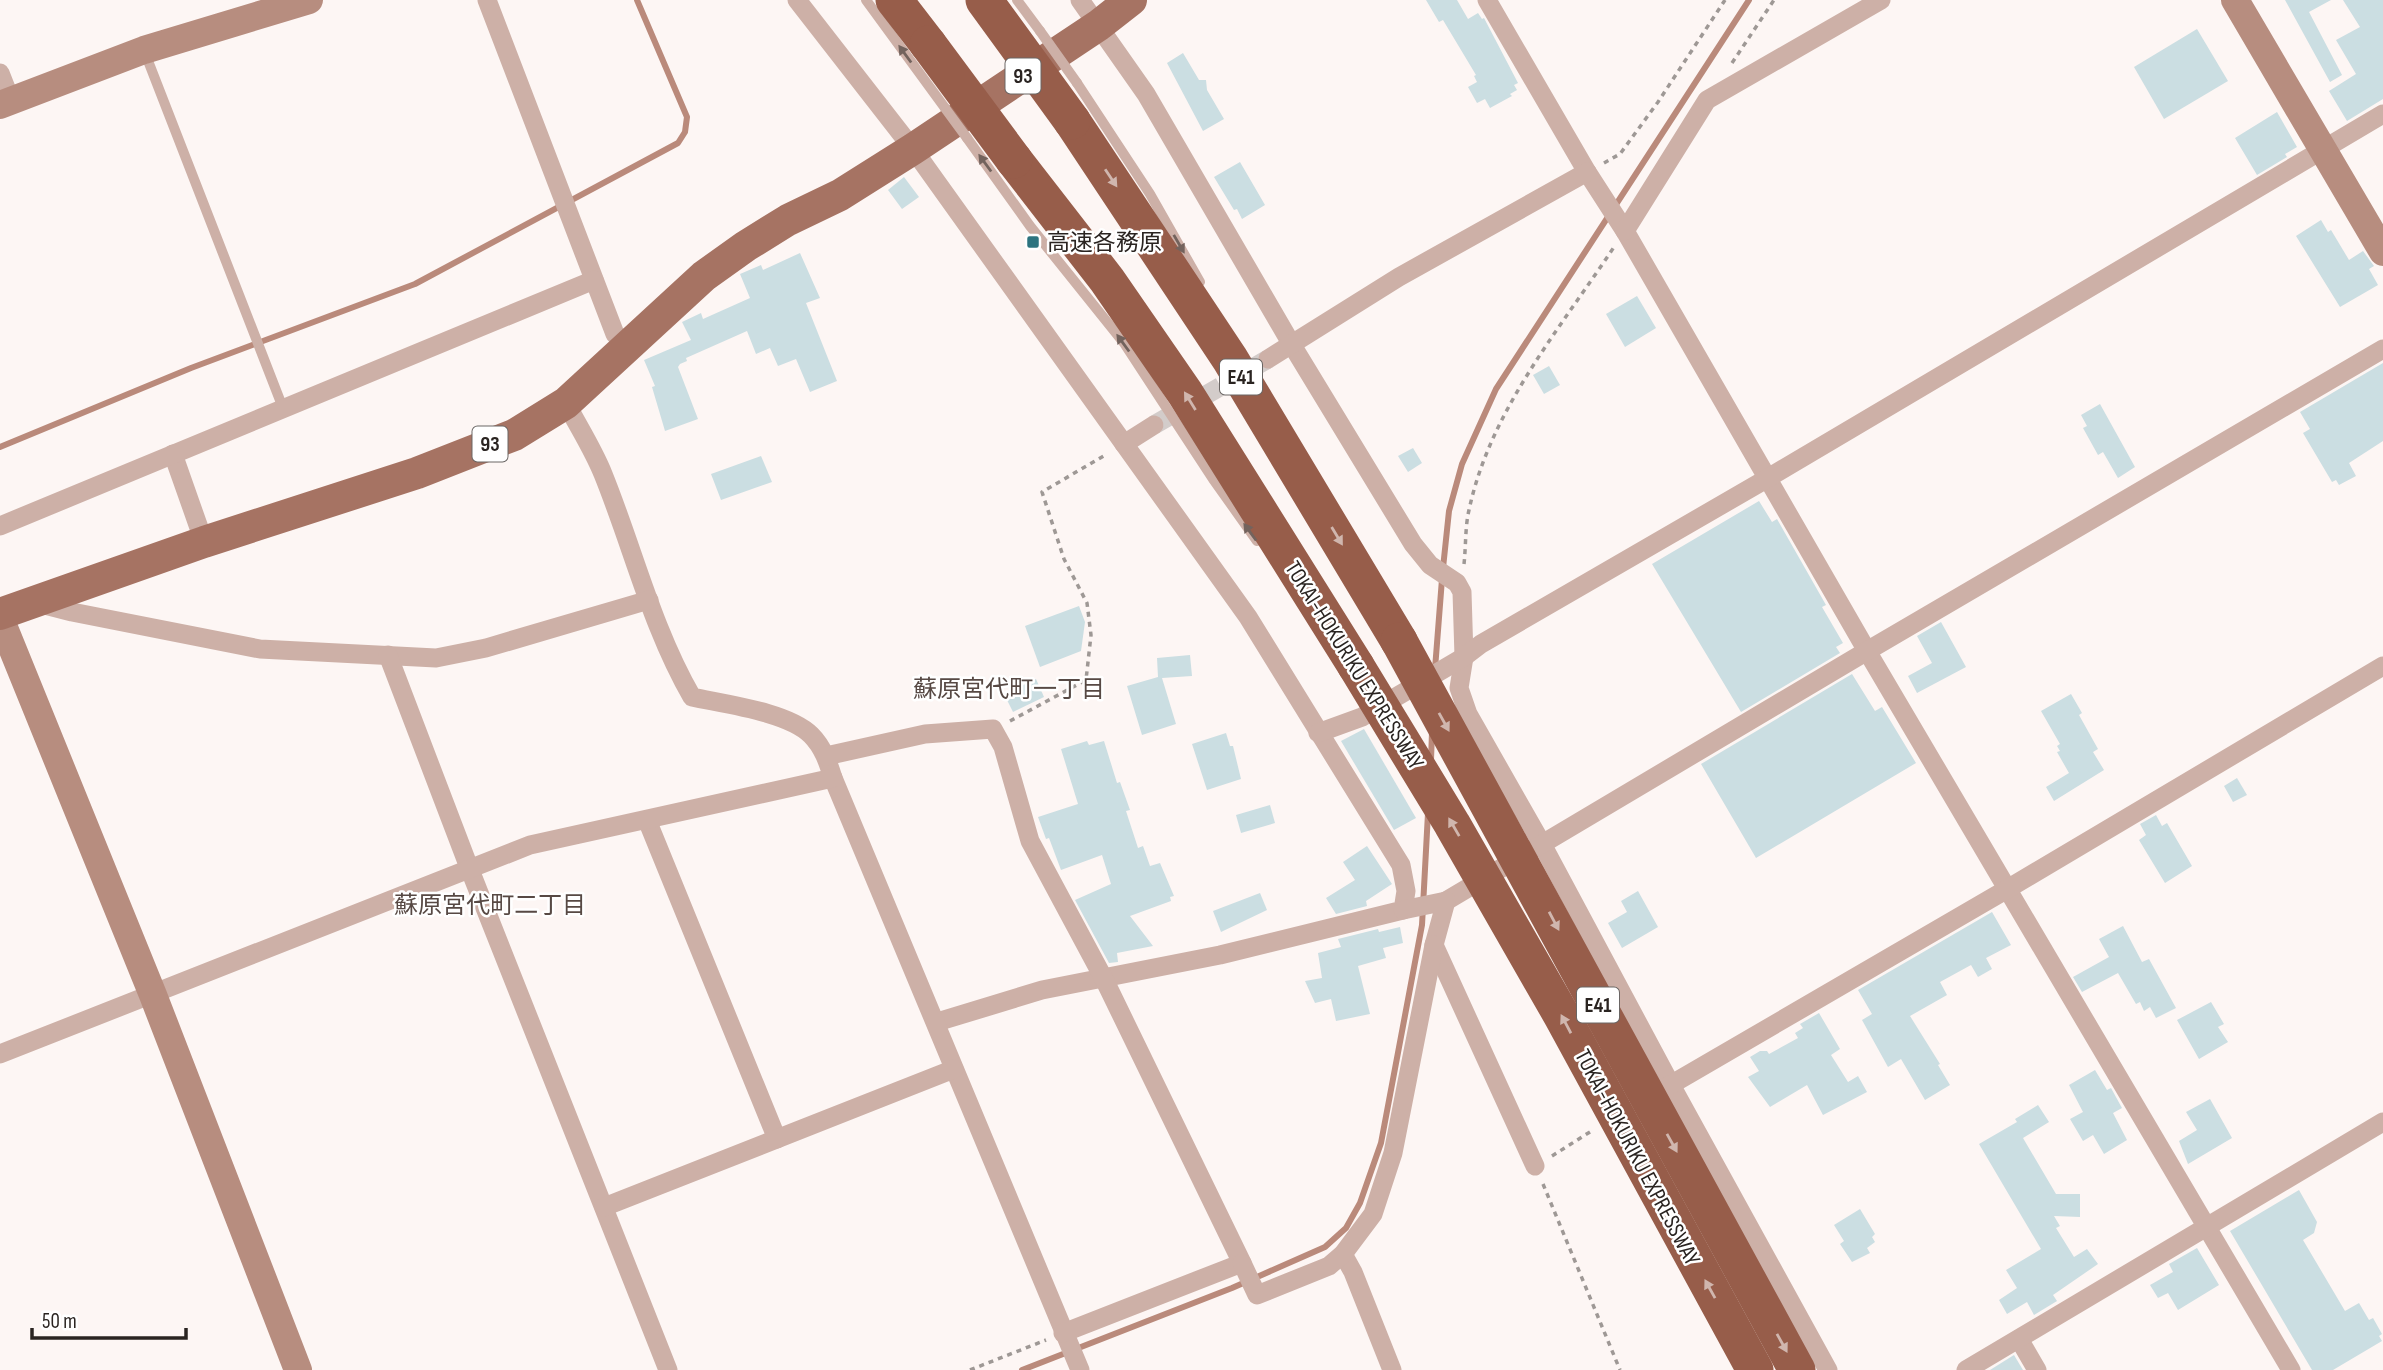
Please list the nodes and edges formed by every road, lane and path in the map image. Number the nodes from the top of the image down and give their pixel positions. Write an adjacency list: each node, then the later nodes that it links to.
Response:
1 (306, 0): 16 (street)
2 (487, 0): 26 (street)
3 (797, 0): 21 (street)
4 (866, 0): 42 (lane, one-way to 4, bridge)
5 (894, 0): 49 (highway, TOKAI-HOKURIKU EXPRESSWAY / E41, one-way to 5, bridge)
6 (984, 0): 38 (highway, TOKAI-HOKURIKU EXPRESSWAY / E41, one-way to 38, bridge)
7 (1017, 0): 27 (lane, one-way to 27, bridge)
8 (1080, 0): 15 (street)
9 (1131, 0): 15 (main road, 93)
10 (1487, 0): 23 (street)
11 (1725, 0): 23 (path)
12 (1773, 0): 18 (path)
13 (1881, 0): 18 (street)
14 (2235, 0): 22 (street)
15 (1099, 24): 21 (main road, 93); 28 (street)
16 (144, 50): 19 (street); 34 (lane)
17 (0, 73): 19 (street)
18 (1707, 100): 24 (street)
19 (6, 103)
20 (2383, 114): 22 (street)
21 (913, 149): 29 (main road, 93); 36 (street)
22 (2323, 149): 25 (street); 39 (street)
23 (1587, 172): 24 (street); 28 (street)
24 (1621, 226): 39 (street); 43 (path)
25 (2383, 252)
26 (594, 280): 29 (street); 34 (street)
27 (1204, 289)
28 (1292, 345): 31 (street); 43 (street)
29 (630, 346): 33 (main road, 93)
30 (2383, 349): 48 (street)
31 (1268, 359)
32 (1244, 361): 38 (lane)
33 (566, 403): 41 (main road, 93); 45 (street)
34 (283, 408): 37 (street)
35 (1154, 425): 36 (street)
36 (1124, 444): 53 (path); 54 (street)
37 (173, 454): 40 (street); 41 (street)
38 (1290, 458): 87 (highway, TOKAI-HOKURIKU EXPRESSWAY / E41, one-way to 87, bridge)
39 (1768, 478): 48 (street); 51 (street)
40 (0, 526)
41 (204, 542): 46 (main road, 93)
42 (1264, 551)
43 (1459, 588): 51 (street)
44 (1295, 592): 49 (lane)
45 (649, 600): 50 (street); 55 (street)
46 (33, 602): 47 (main road, 93); 50 (street)
47 (0, 616): 65 (street)
48 (1867, 651): 58 (street); 60 (street)
49 (1348, 654): 86 (highway, TOKAI-HOKURIKU EXPRESSWAY / E41, one-way to 49, bridge)
50 (388, 655): 59 (street)
51 (1457, 661): 54 (street); 58 (street)
52 (2383, 666): 60 (street)
53 (993, 729): 55 (street); 64 (street)
54 (1318, 733): 62 (street)
55 (827, 756): 56 (street)
56 (833, 778): 57 (street); 66 (street)
57 (647, 820): 59 (street); 72 (street)
58 (1542, 845): 61 (street); 69 (street)
59 (470, 870): 65 (street); 74 (street)
60 (2009, 888): 69 (street); 75 (street)
61 (1443, 902): 62 (street); 63 (street)
62 (1409, 909): 64 (street)
63 (1434, 946): 73 (street); 76 (street)
64 (1104, 979): 66 (street); 77 (street)
65 (153, 995): 67 (street); 81 (street)
66 (937, 1022): 68 (street)
67 (0, 1054)
68 (954, 1069): 72 (street); 78 (street)
69 (1671, 1085): 71 (street); 88 (street)
70 (2383, 1122): 75 (street)
71 (1596, 1129): 73 (path)
72 (777, 1139): 74 (street)
73 (1535, 1166): 85 (path)
74 (604, 1207): 82 (street)
75 (2205, 1226): 79 (street); 91 (street)
76 (1343, 1254): 77 (street); 84 (street)
77 (1248, 1275): 78 (street)
78 (1063, 1333): 80 (street); 83 (path)
79 (2019, 1339): 89 (street); 90 (street)
80 (1078, 1366)
81 (298, 1370)
82 (668, 1370)
83 (970, 1370)
84 (1392, 1370)
85 (1620, 1370)
86 (1755, 1370)
87 (1797, 1370)
88 (1828, 1370)
89 (1966, 1370)
90 (2037, 1370)
91 (2291, 1370)

